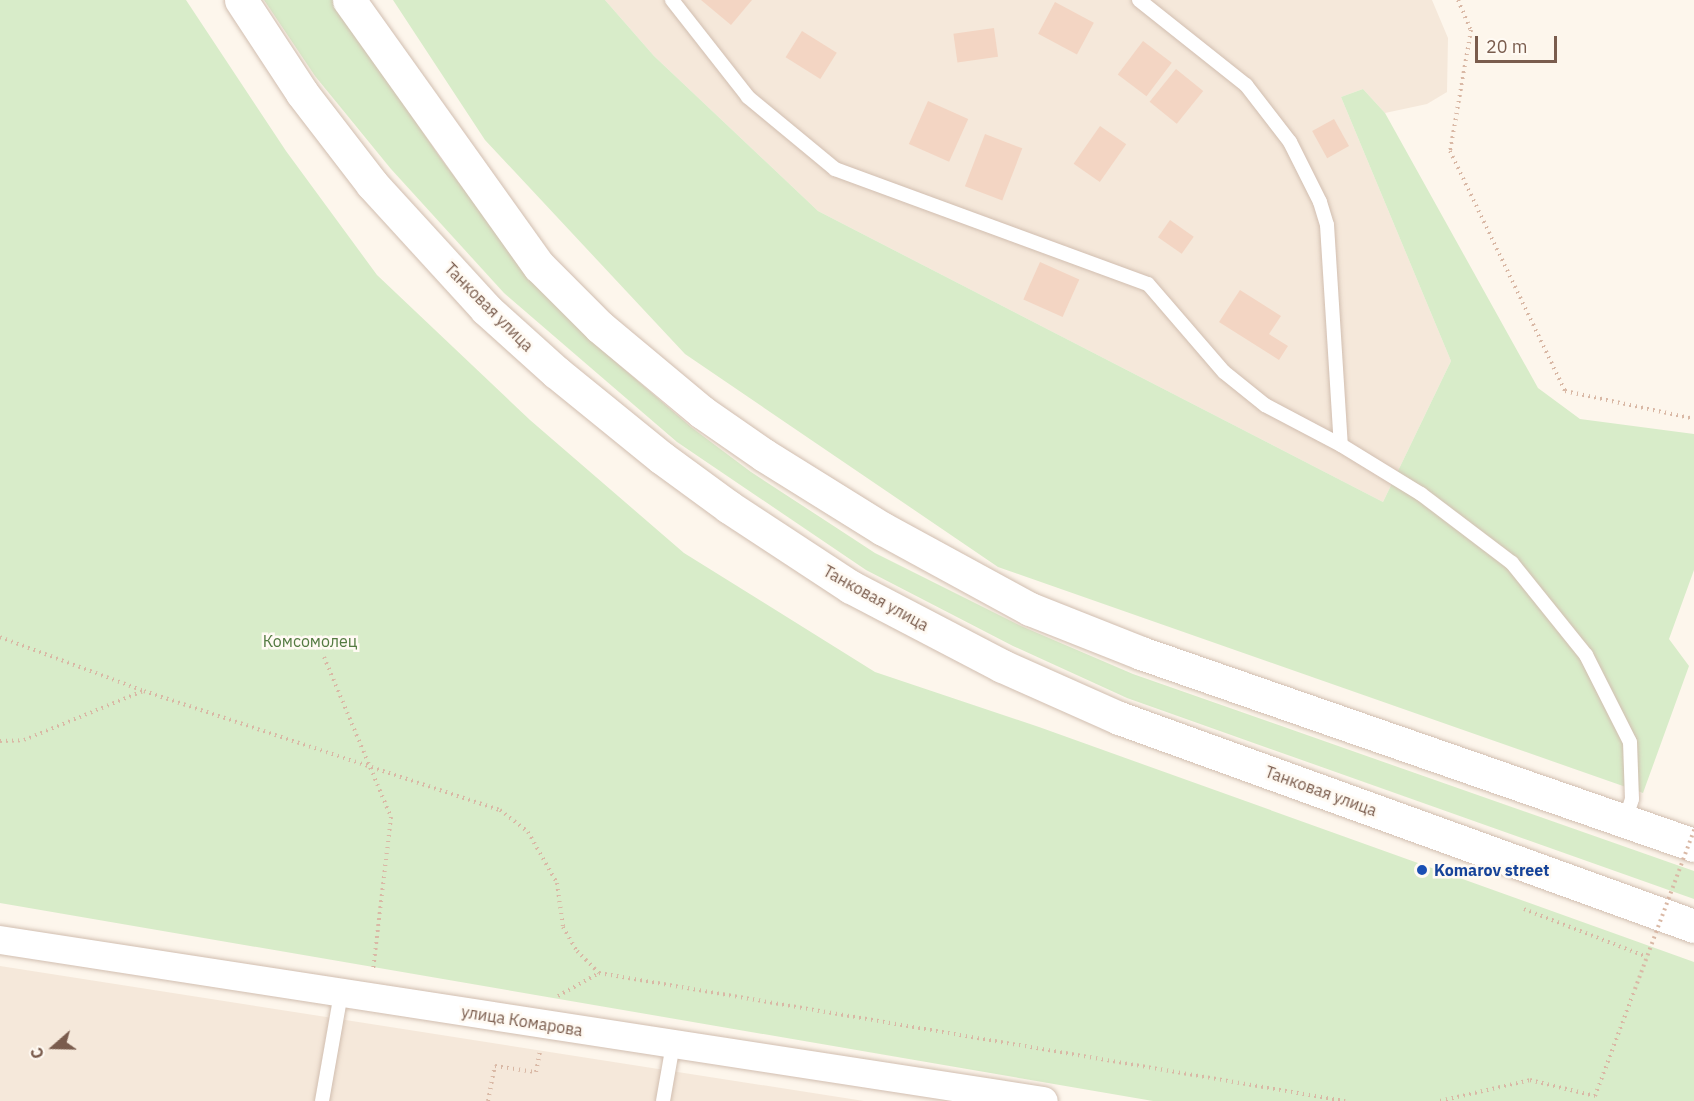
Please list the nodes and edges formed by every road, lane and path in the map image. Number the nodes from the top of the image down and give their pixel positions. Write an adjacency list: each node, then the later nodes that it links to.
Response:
1 (241, 0): 17 (main road, Танковая улица)
2 (350, 0): 13 (main road)
3 (672, 0): 7 (lane)
4 (1458, 0): 6 (path)
5 (1143, 1): 7 (lane)
6 (1694, 419)
7 (1341, 445): 13 (lane)
8 (0, 637): 10 (path)
9 (324, 657): 12 (path)
10 (144, 691): 11 (path); 12 (path)
11 (0, 741)
12 (368, 766): 20 (path); 28 (path)
13 (1625, 821): 15 (main road)
14 (1694, 830): 19 (path, bridge)
15 (1694, 845)
16 (1524, 909): 19 (path)
17 (1694, 926)
18 (0, 940): 21 (street, улица Комарова)
19 (1647, 957): 29 (path, bridge)
20 (373, 972)
21 (341, 993): 22 (street, улица Комарова); 24 (lane)
22 (546, 1024): 23 (street, улица Комарова); 25 (path)
23 (673, 1044): 26 (lane); 27 (street, улица Комарова)
24 (322, 1101)
25 (488, 1101)
26 (663, 1101)
27 (1044, 1101)
28 (1345, 1101)
29 (1440, 1101)

